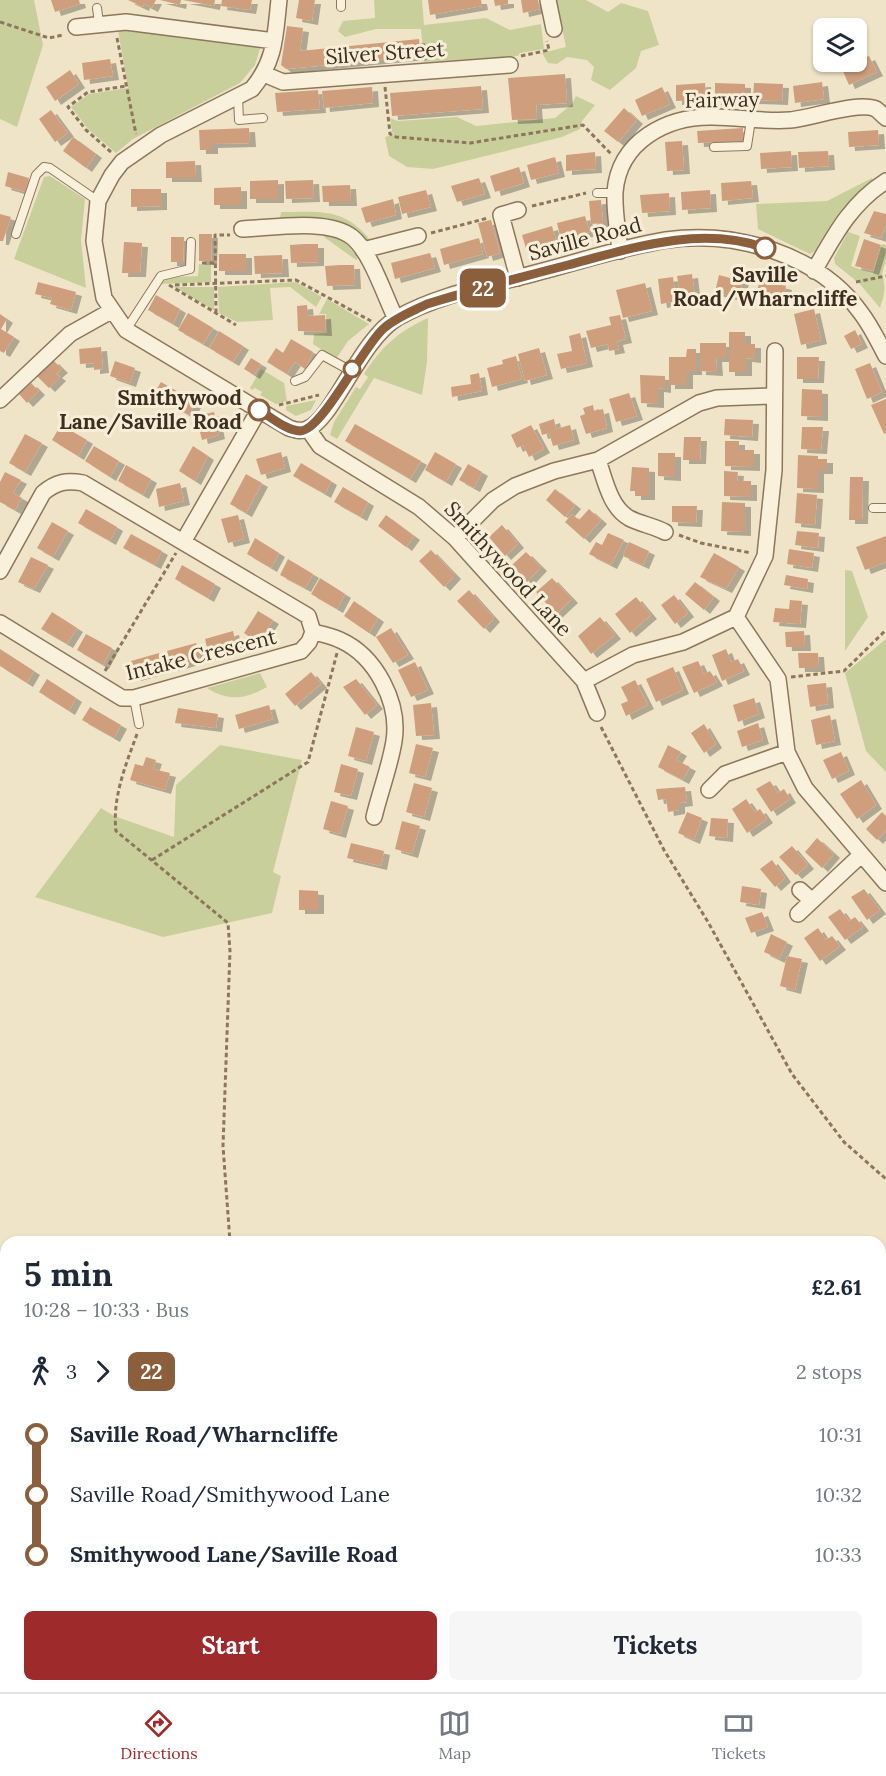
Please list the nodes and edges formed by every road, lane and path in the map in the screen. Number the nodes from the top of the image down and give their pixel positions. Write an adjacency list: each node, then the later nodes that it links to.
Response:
1 (279, 0): 7 (street)
2 (548, 0): 6 (street)
3 (103, 18): 5 (street); 7 (street); 11 (path)
4 (0, 22): 5 (path)
5 (76, 27)
6 (554, 29): 8 (path)
7 (274, 41): 9 (street)
8 (510, 65): 10 (street, Silver Street)
9 (264, 74): 10 (street, Silver Street); 12 (street)
10 (384, 74): 19 (path)
11 (126, 86): 17 (path); 18 (path)
12 (238, 98): 13 (lane); 17 (street)
13 (263, 118)
14 (886, 118): 15 (street, Fairway)
15 (751, 120): 16 (lane); 19 (street, Fairway)
16 (714, 147)
17 (139, 148): 18 (street)
18 (122, 162): 23 (street)
19 (623, 163): 22 (street, Fairway)
20 (886, 181): 34 (street)
21 (597, 193): 22 (lane); 24 (path)
22 (615, 193): 31 (street, Fairway)
23 (98, 201): 27 (lane); 41 (street)
24 (518, 210): 25 (street)
25 (501, 214): 28 (path); 36 (street)
26 (242, 229): 30 (street); 33 (path)
27 (16, 234)
28 (418, 236): 30 (street)
29 (191, 242): 32 (lane)
30 (363, 250): 43 (street)
31 (620, 251): 34 (street, Saville Road); 36 (street, Saville Road)
32 (191, 262): 33 (path); 40 (lane)
33 (215, 263): 39 (path)
34 (814, 271): 48 (street, Saville Road)
35 (886, 276): 37 (path)
36 (518, 278): 43 (street, Saville Road)
37 (856, 282)
38 (169, 285): 39 (path); 40 (path); 42 (path)
39 (216, 285): 42 (path); 46 (path)
40 (152, 286): 45 (lane)
41 (107, 304): 45 (street); 53 (street)
42 (216, 313): 44 (path)
43 (396, 319): 46 (street, Saville Road)
44 (236, 325)
45 (126, 330): 54 (street)
46 (382, 330): 49 (street, Saville Road)
47 (775, 351): 52 (street)
48 (886, 356)
49 (351, 371): 50 (lane); 51 (street, Saville Road)
50 (295, 381)
51 (339, 390): 54 (path); 55 (street, Saville Road)
52 (772, 396): 56 (street); 62 (street)
53 (0, 400)
54 (259, 410): 55 (street); 61 (street)
55 (308, 429): 60 (street, Smithywood Lane)
56 (598, 460): 59 (street); 60 (street)
57 (873, 508): 58 (lane)
58 (886, 508)
59 (665, 532): 62 (path)
60 (455, 538): 70 (street, Smithywood Lane)
61 (183, 542): 63 (street, Intake Crescent); 67 (street, Intake Crescent); 71 (path)
62 (765, 556): 64 (street)
63 (0, 571)
64 (736, 617): 69 (street); 70 (street)
65 (0, 623): 71 (street, Intake Crescent)
66 (886, 630): 69 (path)
67 (314, 632): 68 (street); 72 (street, Intake Crescent)
68 (341, 640): 77 (street); 79 (path)
69 (778, 679): 75 (street)
70 (584, 681): 73 (street, Smithywood Lane)
71 (98, 684): 72 (street, Intake Crescent)
72 (134, 698): 74 (lane)
73 (597, 713): 84 (path)
74 (139, 724): 79 (path)
75 (787, 752): 76 (street); 78 (street)
76 (710, 790)
77 (374, 817)
78 (861, 855): 80 (street); 82 (street)
79 (151, 860): 85 (path)
80 (886, 884)
81 (800, 890): 82 (street)
82 (812, 902): 83 (street)
83 (798, 914)
84 (886, 1179)
85 (230, 1236)

